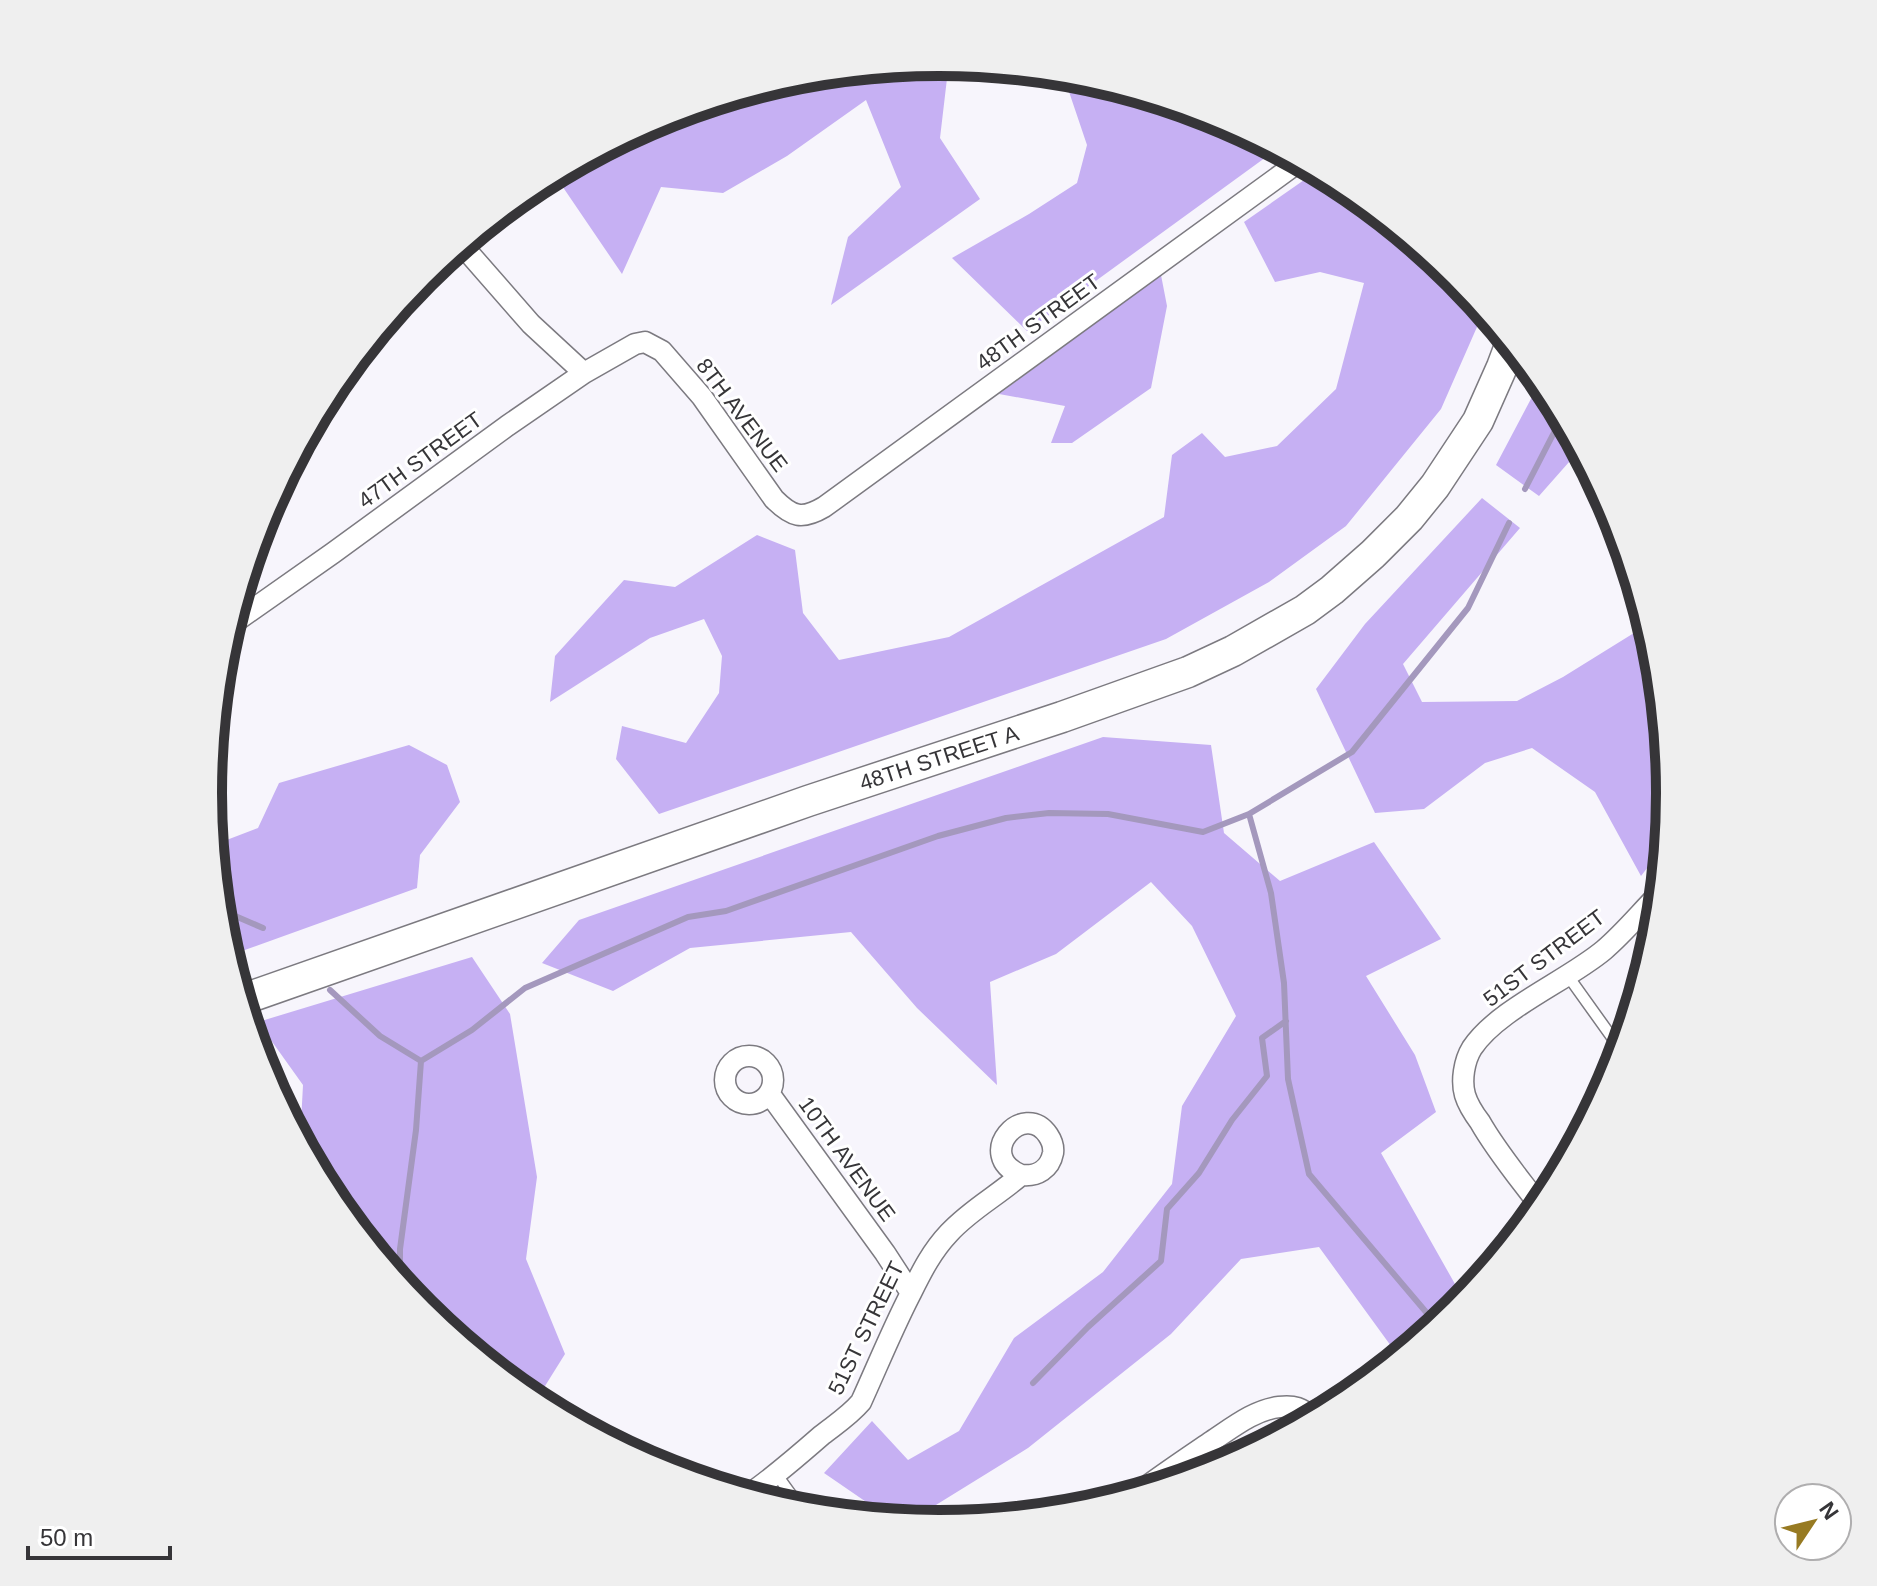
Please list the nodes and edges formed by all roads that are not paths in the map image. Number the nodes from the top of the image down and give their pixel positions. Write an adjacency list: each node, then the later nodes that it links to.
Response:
1 (1290, 168): 6 (street, 48TH STREET)
2 (468, 252): 5 (street)
3 (645, 342): 5 (street, 47TH STREET); 6 (street, 8TH AVENUE)
4 (1506, 356): 10 (street, 48TH STREET A)
5 (584, 373): 7 (street, 47TH STREET)
6 (801, 516)
7 (244, 615)
8 (1646, 907): 9 (street, 51ST STREET)
9 (1568, 976): 11 (lane); 14 (street, 51ST STREET)
10 (252, 996)
11 (1612, 1037)
12 (769, 1093): 15 (street, 10TH AVENUE)
13 (1021, 1175): 15 (street, 51ST STREET)
14 (1532, 1195)
15 (911, 1293): 18 (street, 51ST STREET)
16 (1304, 1410): 17 (street)
17 (1182, 1467)
18 (777, 1475): 19 (street, 51ST STREET); 20 (lane)
19 (759, 1487)
20 (791, 1494)

